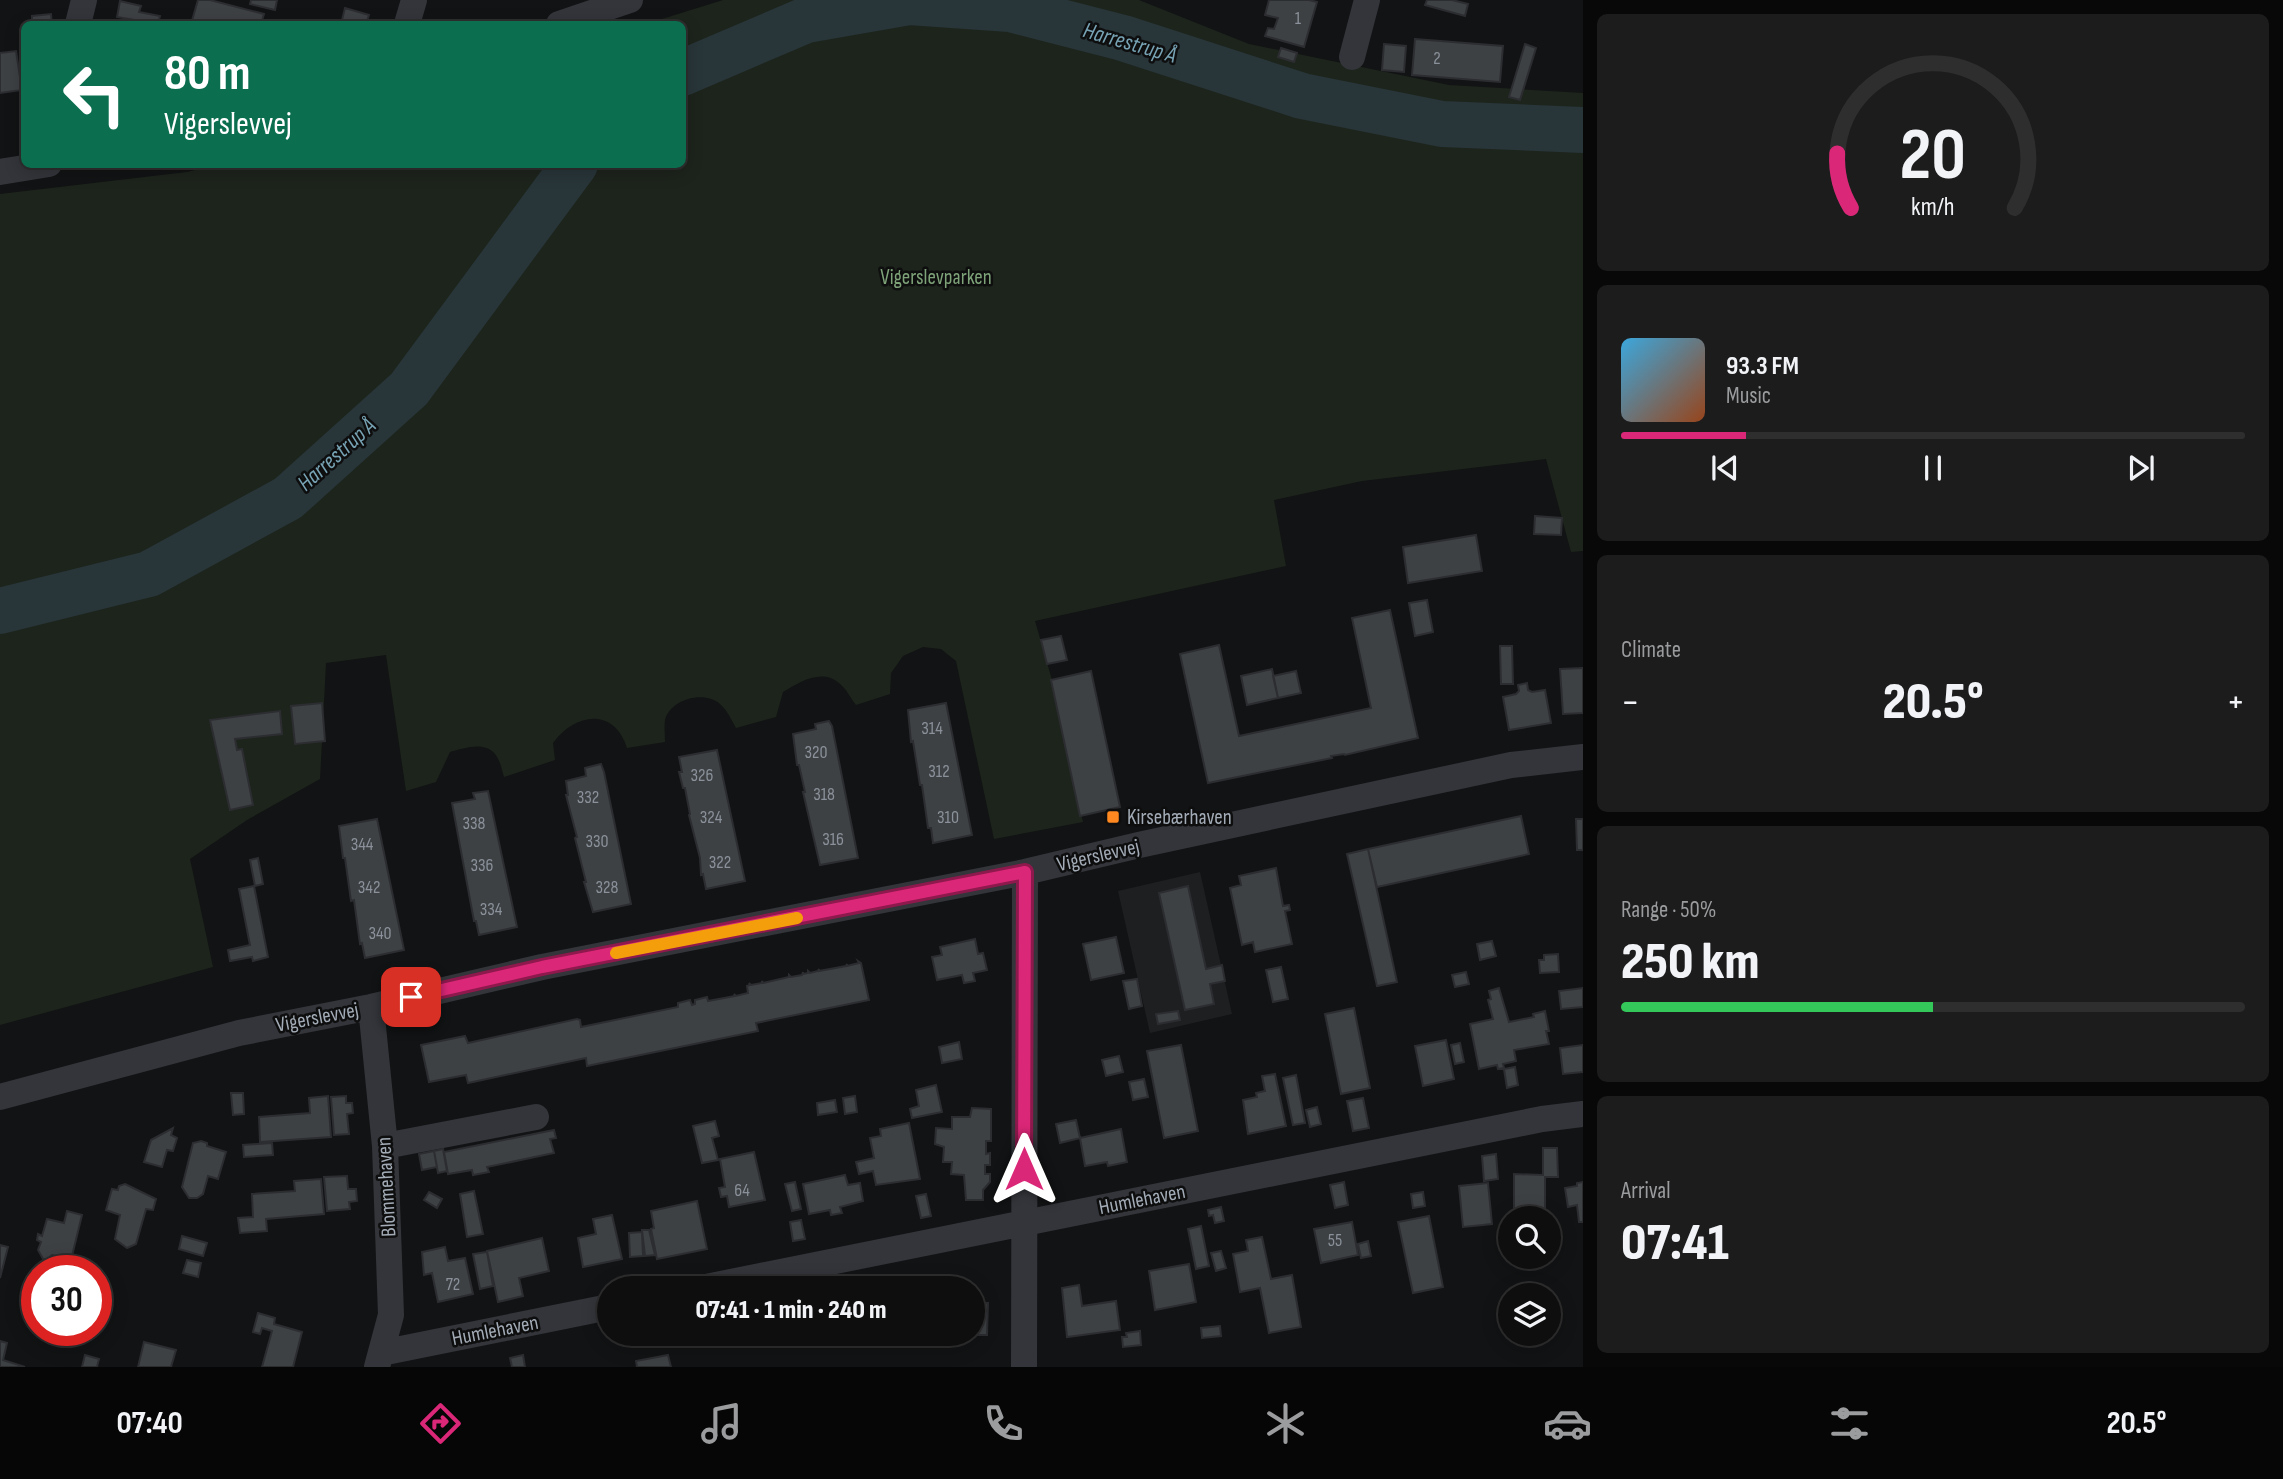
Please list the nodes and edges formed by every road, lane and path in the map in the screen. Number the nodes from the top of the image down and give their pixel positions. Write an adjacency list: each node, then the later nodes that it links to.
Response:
1 (84, 0): 5 (street)
2 (414, 0): 6 (street)
3 (630, 0): 7 (street)
4 (1367, 0): 8 (street)
5 (79, 21)
6 (408, 21)
7 (568, 21)
8 (1352, 57)
9 (24, 168): 10 (street)
10 (0, 172)
11 (1583, 757): 12 (street, Vigerslevvej)
12 (1025, 872): 13 (street, Vigerslevvej); 18 (street)
13 (371, 1007): 14 (street, Vigerslevvej); 17 (street, Blommehaven)
14 (0, 1097)
15 (1583, 1115): 18 (street, Humlehaven)
16 (536, 1117): 17 (street)
17 (384, 1146): 21 (street, Blommehaven)
18 (1024, 1223): 19 (street, Humlehaven); 22 (street)
19 (761, 1276)
20 (597, 1310): 21 (street, Humlehaven)
21 (379, 1360)
22 (1024, 1367)

